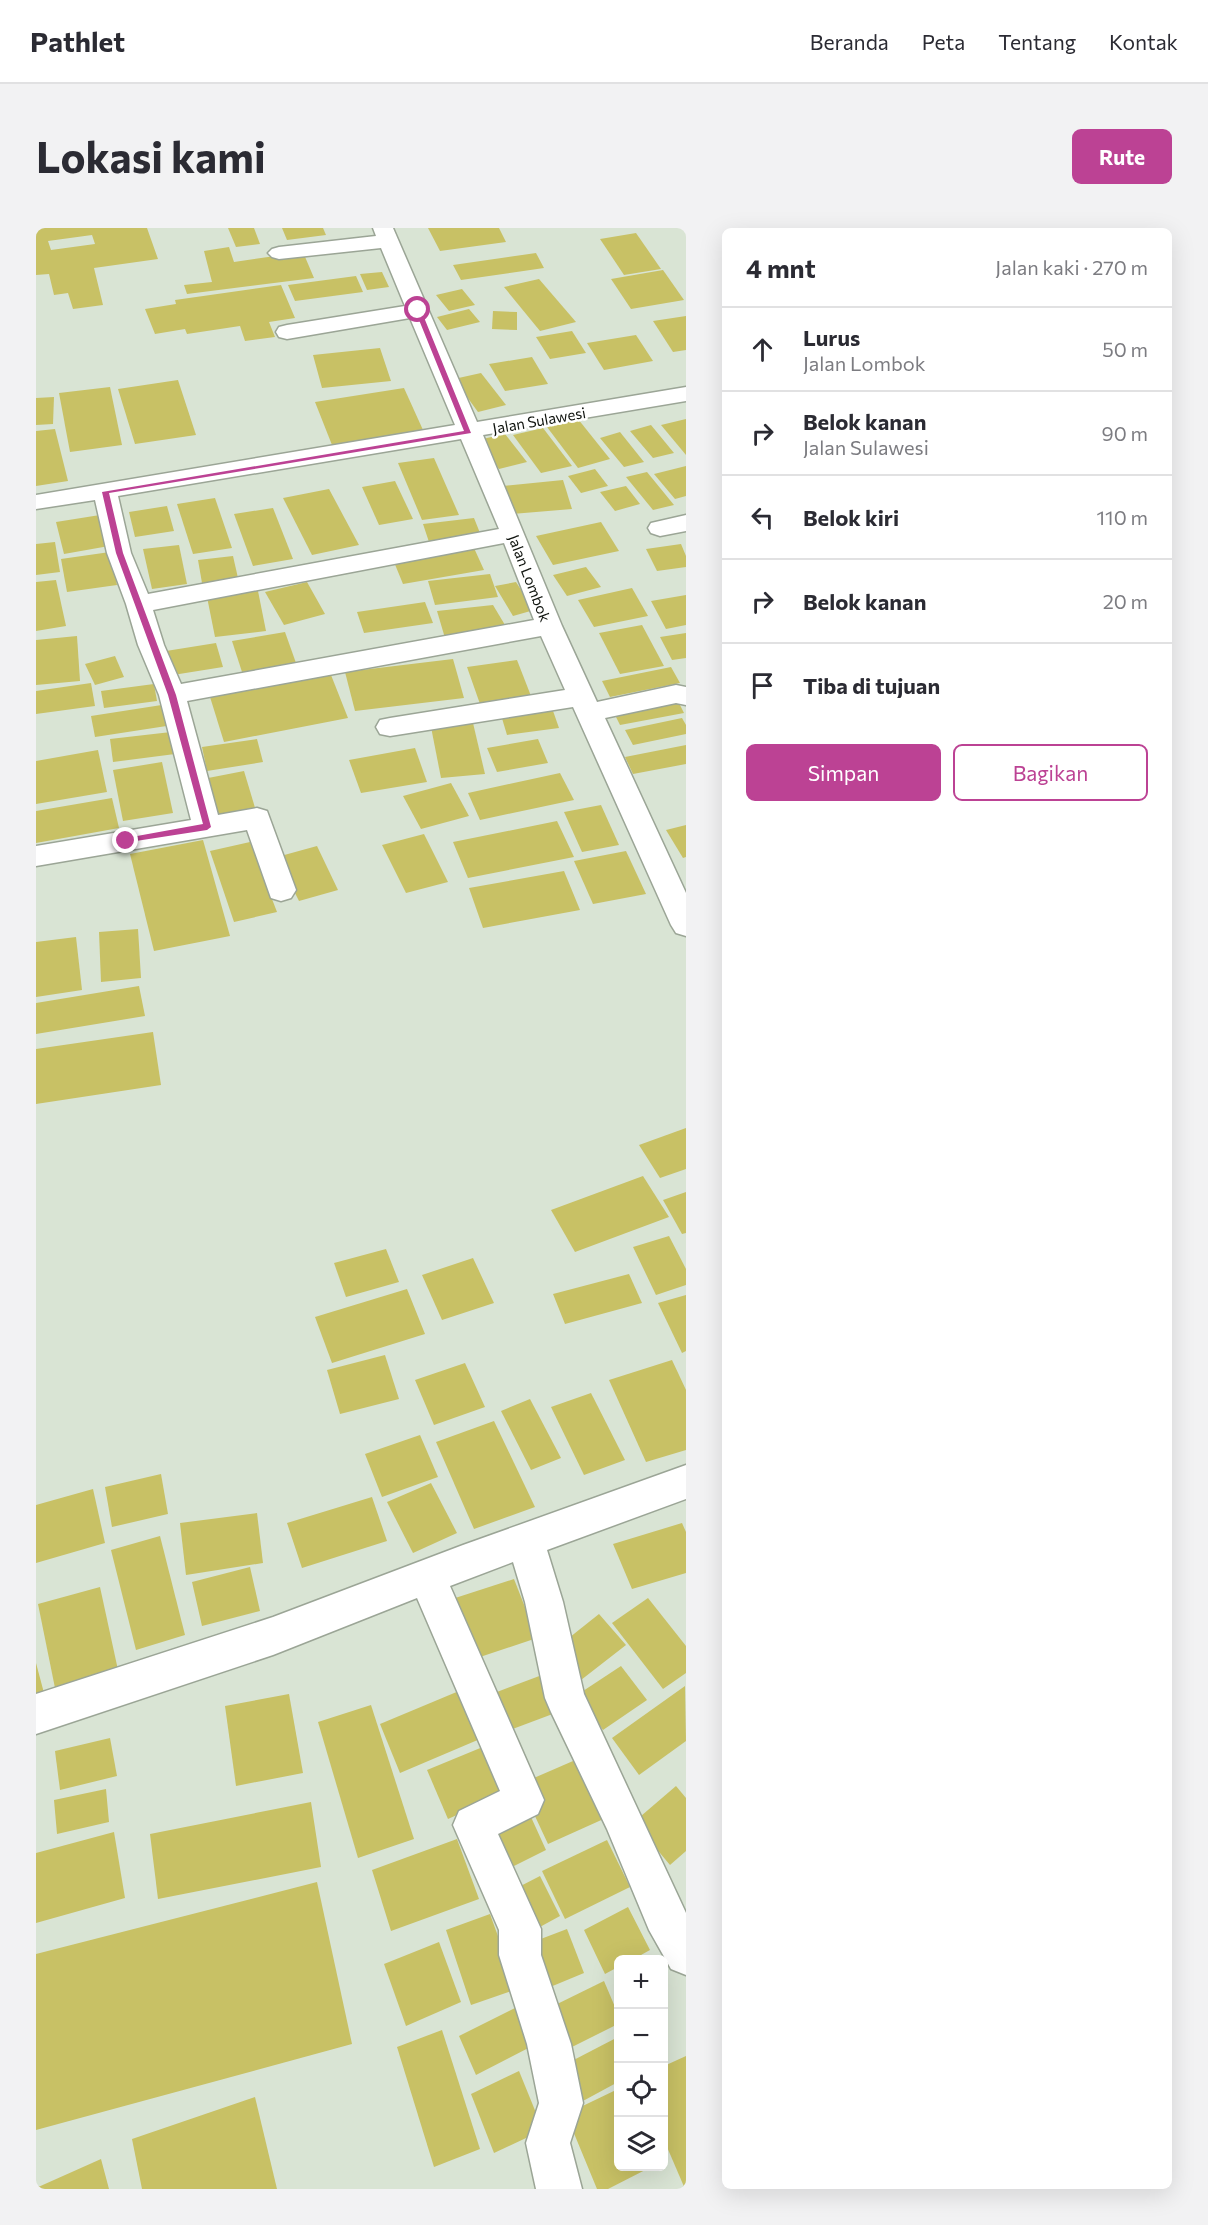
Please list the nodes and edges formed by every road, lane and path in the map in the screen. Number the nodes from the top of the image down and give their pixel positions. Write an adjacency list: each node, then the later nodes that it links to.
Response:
1 (386, 234): 2 (street); 3 (street, Jalan Lombok)
2 (279, 253)
3 (418, 310): 4 (street); 6 (street, Jalan Lombok)
4 (287, 332)
5 (686, 394): 6 (street, Jalan Sulawesi)
6 (468, 432): 7 (street, Jalan Sulawesi); 11 (street, Jalan Lombok)
7 (105, 492): 8 (street, Jalan Sulawesi); 12 (street)
8 (36, 502)
9 (686, 523): 10 (street)
10 (660, 528)
11 (513, 534): 12 (street); 13 (street, Jalan Lombok)
12 (139, 603): 14 (street)
13 (549, 626): 14 (street); 16 (street, Jalan Lombok)
14 (172, 695): 18 (street)
15 (686, 696): 16 (street)
16 (584, 705): 17 (street); 21 (street, Jalan Lombok)
17 (390, 727)
18 (207, 827): 19 (street); 20 (street)
19 (36, 856)
20 (281, 890)
21 (686, 925)
22 (686, 1482): 23 (street)
23 (526, 1542): 24 (street); 26 (street)
24 (427, 1577): 25 (street); 27 (street)
25 (36, 1714)
26 (686, 1954)
27 (559, 2189)

